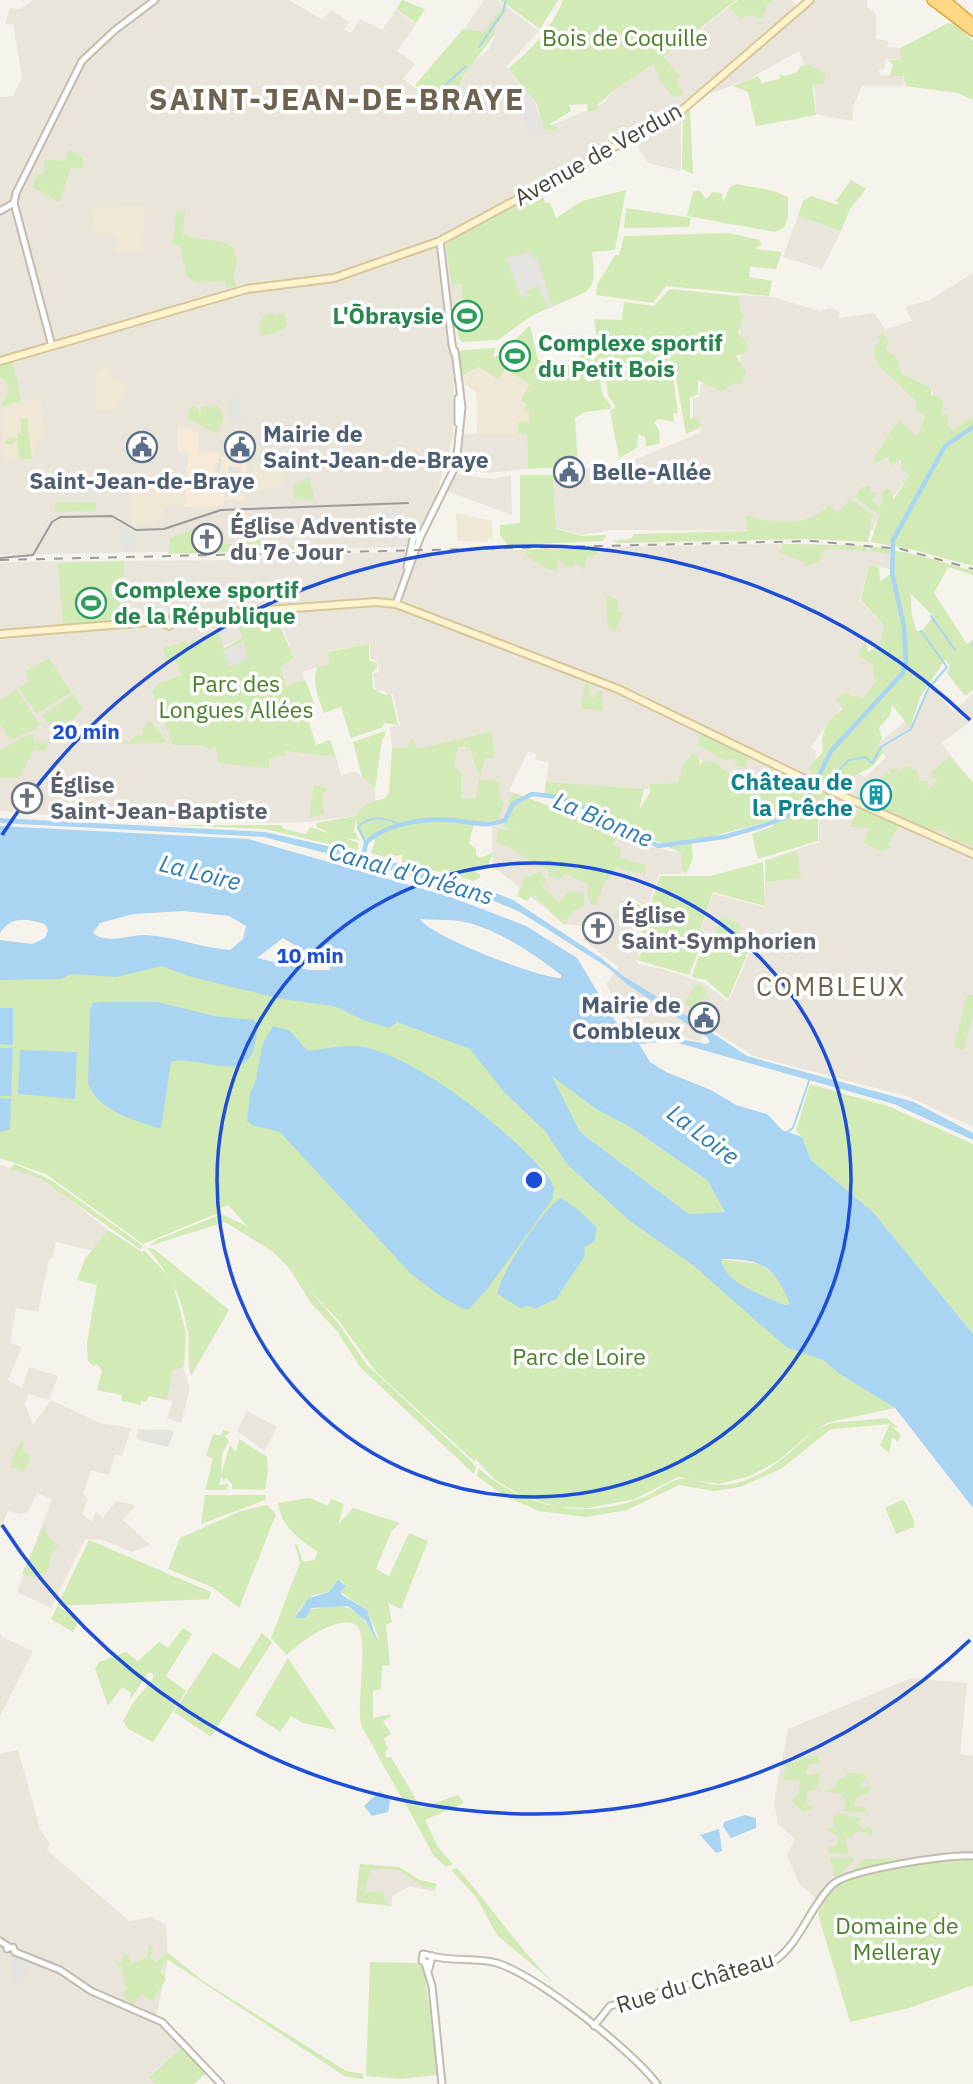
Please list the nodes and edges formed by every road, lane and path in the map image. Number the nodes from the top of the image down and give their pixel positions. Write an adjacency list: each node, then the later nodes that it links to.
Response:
1 (155, 0): 9 (street)
2 (810, 0): 11 (main road, Avenue de Verdun)
3 (932, 0): 8 (highway)
4 (939, 0): 8 (highway)
5 (945, 0): 7 (highway)
6 (951, 0): 7 (highway)
7 (973, 22)
8 (973, 30)
9 (14, 203): 10 (street); 12 (street)
10 (0, 211)
11 (440, 242): 12 (main road, Avenue de Verdun); 13 (street)
12 (51, 346): 14 (main road, Avenue de Verdun)
13 (454, 348): 15 (street); 15 (street)
14 (0, 361)
15 (452, 465): 16 (street)
16 (396, 604): 17 (main road); 18 (main road)
17 (0, 634)
18 (973, 854)
19 (973, 1856): 23 (street, Rue du Château)
20 (0, 1941): 22 (street)
21 (0, 1948): 22 (street)
22 (8, 1948): 24 (street)
23 (594, 2026): 25 (street); 26 (street)
24 (221, 2084)
25 (442, 2084)
26 (657, 2084)

